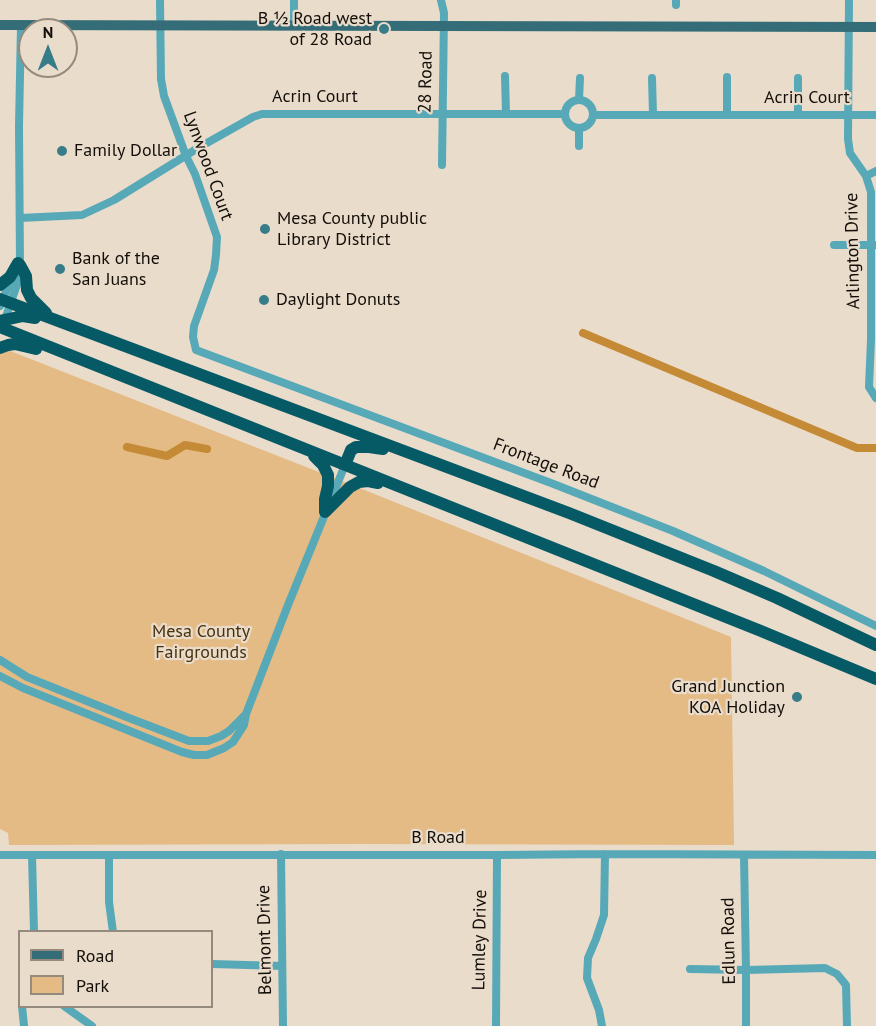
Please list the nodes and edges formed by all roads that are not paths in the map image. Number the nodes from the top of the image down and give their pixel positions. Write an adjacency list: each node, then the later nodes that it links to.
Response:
1 (160, 0): 8 (street, Lynwood Court)
2 (294, 0): 9 (street)
3 (441, 0): 10 (street, 28 Road)
4 (849, 0): 11 (street, Arlington Drive)
5 (0, 25): 6 (main road)
6 (18, 25)
7 (78, 25): 8 (main road)
8 (160, 26): 9 (main road); 31 (street, Lynwood Court)
9 (294, 26): 10 (main road)
10 (443, 26): 11 (main road); 20 (street, 28 Road)
11 (849, 27): 12 (main road); 27 (street, Arlington Drive)
12 (876, 27)
13 (505, 76): 21 (street)
14 (727, 77): 25 (street)
15 (20, 78): 35 (street)
16 (580, 78): 19 (street)
17 (652, 78): 24 (street)
18 (798, 78): 26 (street)
19 (579, 100): 22 (street); 23 (street)
20 (442, 113): 21 (street, Acrin Court); 31 (street, Acrin Court); 32 (street, 28 Road)
21 (506, 114): 22 (street, Acrin Court)
22 (565, 114): 29 (street)
23 (593, 114): 24 (street, Acrin Court); 29 (street)
24 (653, 115): 25 (street, Acrin Court)
25 (727, 115): 26 (street, Acrin Court)
26 (798, 115): 27 (street, Acrin Court)
27 (848, 115): 28 (street, Acrin Court); 34 (street, Arlington Drive)
28 (876, 115)
29 (579, 128): 30 (street)
30 (579, 146)
31 (186, 156): 35 (street, Acrin Court); 45 (street, Lynwood Court)
32 (442, 165)
33 (876, 171): 34 (street)
34 (866, 176): 37 (street, Arlington Drive)
35 (20, 218): 38 (street)
36 (834, 245): 37 (street)
37 (873, 245): 42 (street, Arlington Drive)
38 (19, 260): 39 (highway); 40 (street); 41 (highway)
39 (0, 285)
40 (3, 302): 41 (highway); 43 (street)
41 (51, 318): 43 (highway); 49 (highway)
42 (873, 322): 47 (street, Arlington Drive)
43 (1, 325): 46 (highway)
44 (0, 348): 46 (highway)
45 (196, 351): 53 (street, Frontage Road)
46 (137, 382): 48 (highway)
47 (876, 398)
48 (309, 451): 50 (highway); 52 (highway)
49 (420, 457): 50 (highway); 54 (highway)
50 (345, 465): 51 (highway); 52 (street)
51 (397, 486): 52 (highway); 57 (highway)
52 (325, 512): 58 (street)
53 (876, 626)
54 (876, 645)
55 (0, 660): 58 (street)
56 (0, 676): 58 (street)
57 (876, 680)
58 (246, 714)
59 (281, 854): 63 (street, B Road); 64 (street, B Road); 70 (street, Belmont Drive)
60 (605, 854): 64 (street, B Road); 66 (street, B Road); 79 (street)
61 (0, 855): 62 (street, B Road)
62 (32, 855): 63 (street, B Road); 67 (street)
63 (109, 855): 68 (street)
64 (497, 855): 78 (street, Lumley Drive)
65 (876, 855): 66 (street, B Road)
66 (744, 856): 72 (street, Edlun Road)
67 (34, 930)
68 (113, 930)
69 (213, 964): 70 (street)
70 (282, 966): 77 (street, Belmont Drive)
71 (690, 969): 72 (street)
72 (746, 970): 80 (street, Edlun Road); 81 (street)
73 (22, 1008): 75 (street)
74 (67, 1008): 76 (street)
75 (24, 1026)
76 (92, 1026)
77 (283, 1026)
78 (496, 1026)
79 (602, 1026)
80 (746, 1026)
81 (847, 1026)

